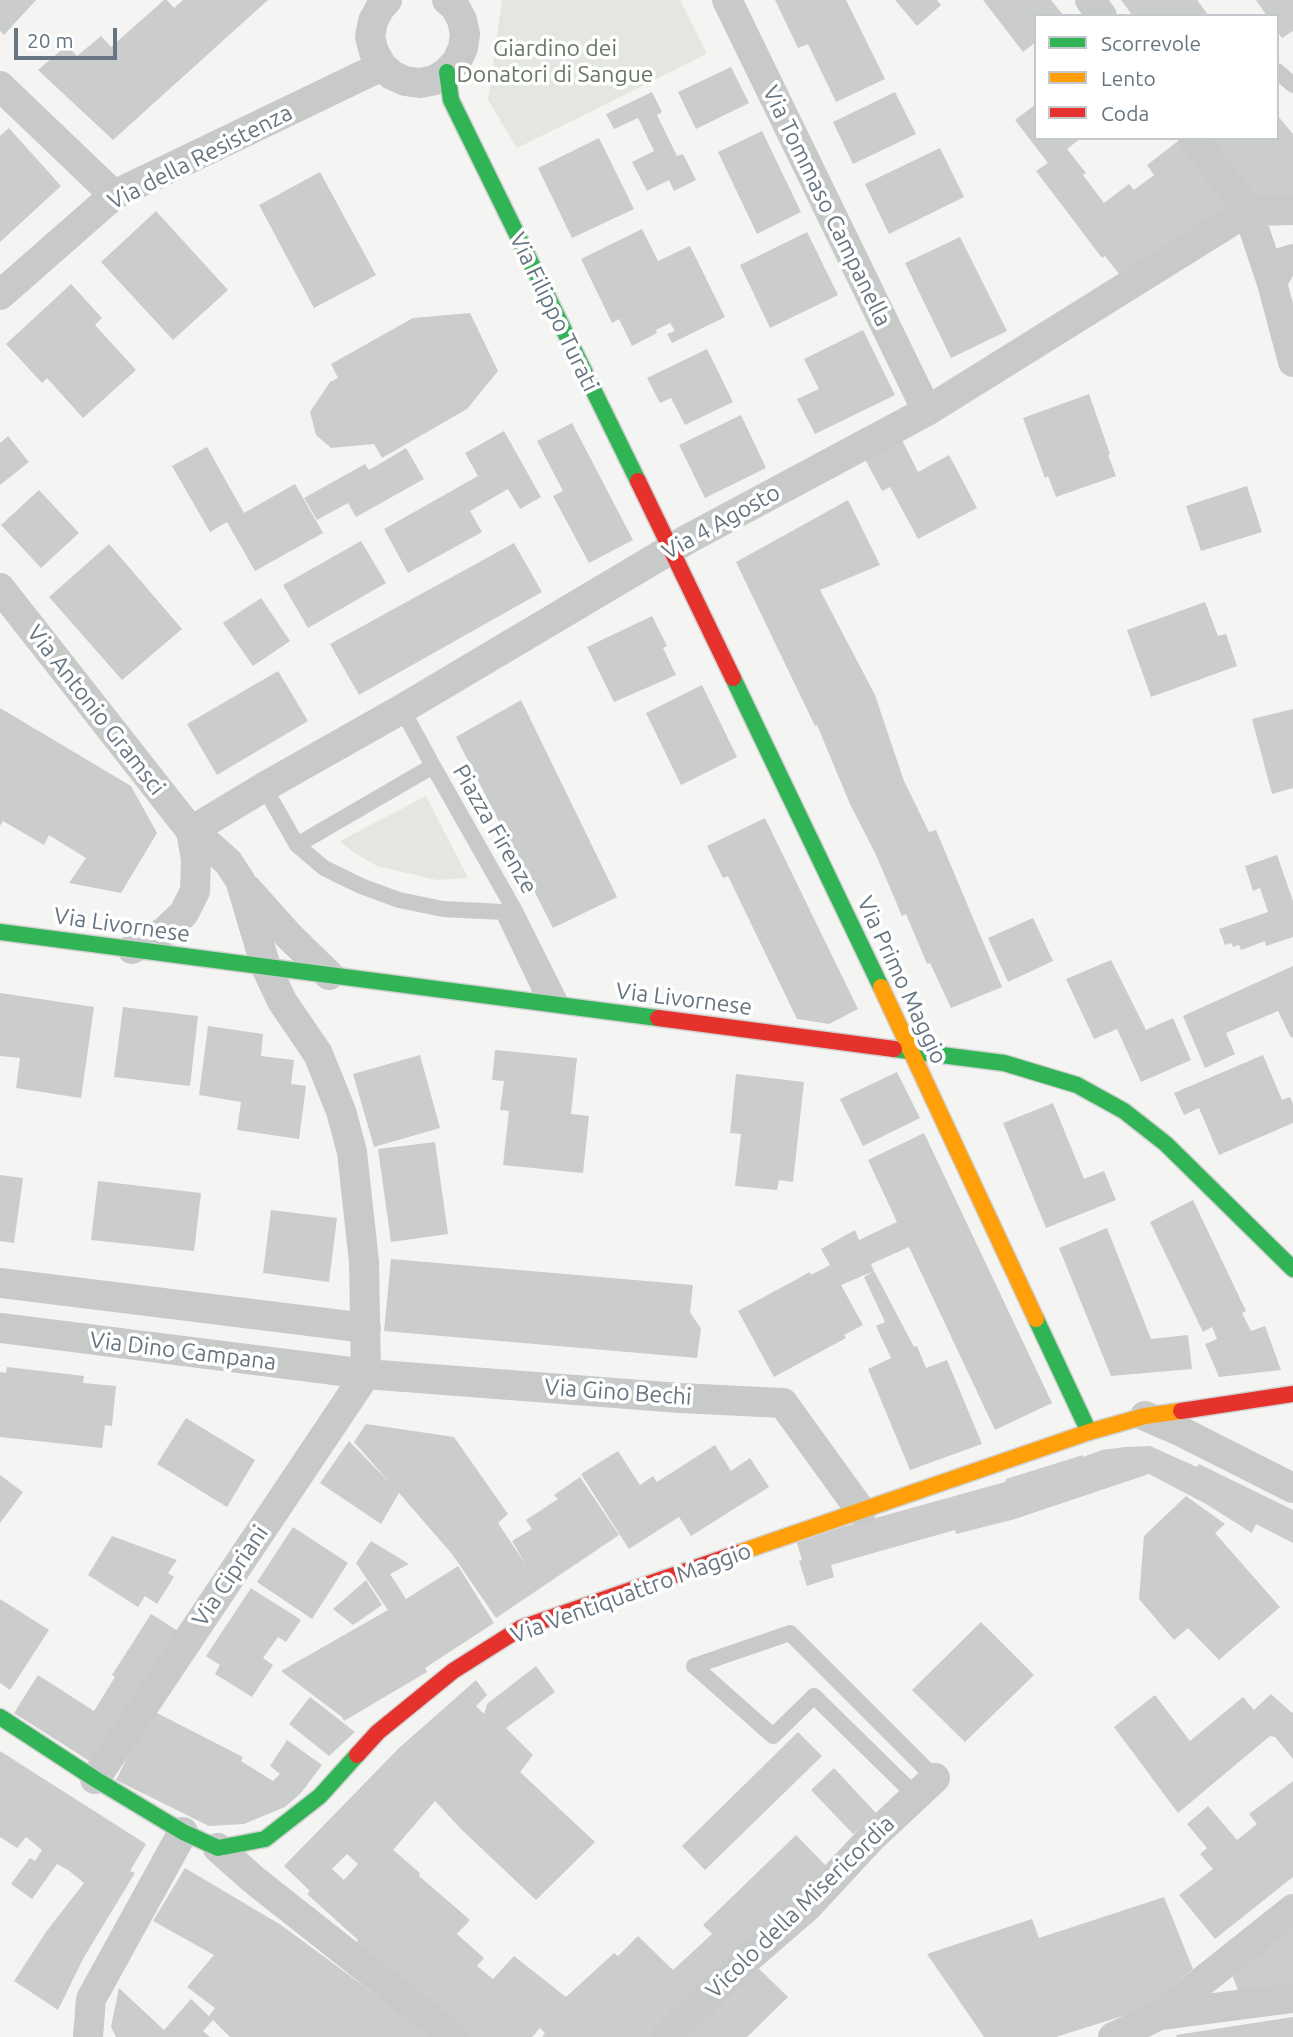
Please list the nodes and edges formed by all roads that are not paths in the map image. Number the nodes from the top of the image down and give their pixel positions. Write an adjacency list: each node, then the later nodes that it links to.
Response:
1 (727, 0): 17 (street, Via Tommaso Campanella)
2 (455, 2): 5 (street)
3 (380, 3): 4 (street)
4 (382, 66): 5 (street); 10 (street, Via della Resistenza)
5 (447, 72): 18 (street, Via Filippo Turati)
6 (1279, 73): 7 (lane)
7 (1293, 85)
8 (0, 86): 10 (street)
9 (1195, 140): 12 (street)
10 (114, 195): 15 (street, Via della Resistenza)
11 (1293, 210): 12 (street)
12 (1248, 211): 14 (street); 17 (street, Via 4 Agosto)
13 (1293, 259): 14 (street)
14 (1272, 284): 16 (street)
15 (0, 295)
16 (1293, 362)
17 (927, 411): 18 (street, Via 4 Agosto)
18 (671, 549): 20 (street, Via 4 Agosto); 31 (street, Via Primo Maggio)
19 (0, 588): 23 (street, Via Antonio Gramsci)
20 (402, 709): 21 (lane); 22 (street, Via 4 Agosto)
21 (433, 766): 24 (lane, Piazza Firenze); 30 (lane, Piazza Firenze)
22 (264, 787): 23 (street, Via 4 Agosto); 24 (lane)
23 (191, 831): 25 (street, Via Antonio Gramsci); 27 (street)
24 (297, 845): 30 (lane, Piazza Firenze)
25 (240, 880): 28 (street, Via Antonio Gramsci); 29 (street, Via Antonio Gramsci)
26 (0, 932): 27 (street, Via Livornese)
27 (132, 949): 28 (street, Via Livornese)
28 (266, 967): 29 (street, Via Livornese); 35 (street, Via Antonio Gramsci)
29 (329, 975): 30 (street, Via Livornese)
30 (555, 1005): 31 (street, Via Livornese)
31 (911, 1050): 32 (street, Via Livornese); 39 (street, Via Primo Maggio)
32 (1293, 1269)
33 (0, 1283): 35 (street, Via Dino Campana)
34 (0, 1328): 36 (street, Via Dino Campana)
35 (366, 1328): 36 (street)
36 (366, 1374): 41 (street, Via Gino Bechi); 43 (street, Via Cipriani)
37 (1293, 1394): 38 (street, Via Ventiquattro Maggio)
38 (1145, 1416): 39 (street, Via Ventiquattro Maggio); 40 (street)
39 (1089, 1432): 41 (street, Via Ventiquattro Maggio)
40 (1293, 1488)
41 (861, 1511): 46 (street, Via Ventiquattro Maggio)
42 (0, 1717): 43 (street)
43 (95, 1779): 45 (street)
44 (925, 1787): 44 (lane); 52 (street, Vicolo della Misericordia)
45 (183, 1832): 46 (street); 50 (street)
46 (218, 1848): 51 (street)
47 (1293, 1909): 49 (street)
48 (1293, 1998): 49 (street)
49 (1160, 2015): 53 (street)
50 (88, 2037)
51 (453, 2037)
52 (666, 2037)
53 (1113, 2037)

